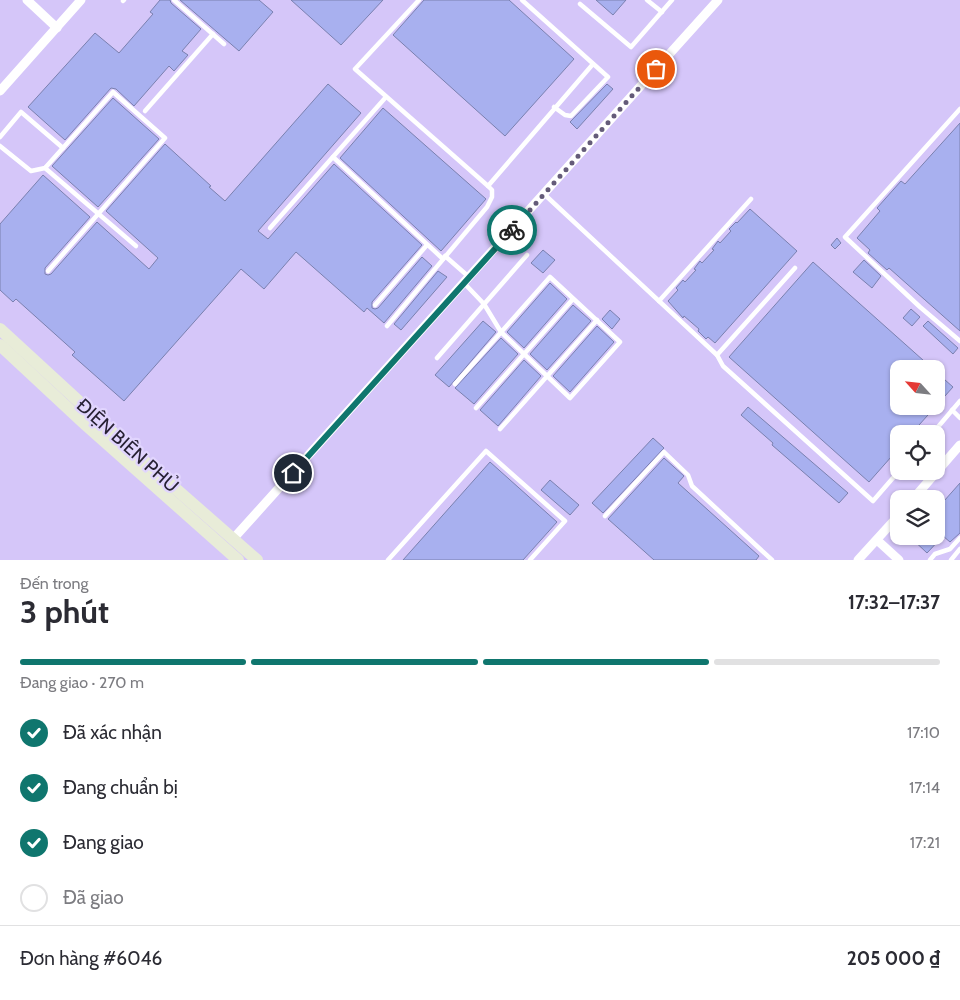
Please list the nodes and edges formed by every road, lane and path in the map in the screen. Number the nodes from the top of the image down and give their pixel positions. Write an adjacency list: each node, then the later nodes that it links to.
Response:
1 (27, 0): 11 (street)
2 (81, 0): 11 (street)
3 (174, 0): 12 (lane)
4 (419, 0): 16 (lane)
5 (522, 0): 14 (lane)
6 (647, 0): 10 (lane)
7 (672, 0): 10 (lane)
8 (718, 0): 26 (street)
9 (580, 4): 10 (lane)
10 (662, 12)
11 (57, 28): 15 (street)
12 (212, 34): 13 (lane); 19 (lane)
13 (224, 44)
14 (593, 64): 17 (lane); 17 (lane)
15 (0, 91)
16 (386, 97): 23 (lane); 25 (lane)
17 (554, 107): 25 (lane)
18 (960, 109): 45 (lane)
19 (145, 111)
20 (0, 137): 22 (lane)
21 (0, 146): 24 (lane)
22 (63, 148): 24 (lane); 28 (lane)
23 (333, 157): 29 (lane); 30 (lane)
24 (45, 168): 28 (lane)
25 (488, 186): 33 (lane)
26 (544, 194): 36 (street); 38 (lane)
27 (751, 199): 38 (lane)
28 (98, 214): 31 (lane); 35 (lane)
29 (270, 228)
30 (427, 245): 33 (lane); 40 (lane)
31 (136, 246)
32 (527, 255): 39 (lane)
33 (444, 258): 36 (lane); 42 (lane)
34 (796, 268): 48 (lane)
35 (48, 271)
36 (467, 280): 39 (lane); 64 (street)
37 (573, 299): 41 (lane); 44 (lane); 47 (lane)
38 (659, 301): 48 (lane)
39 (484, 304): 44 (lane); 49 (lane)
40 (374, 305)
41 (597, 320): 50 (lane); 50 (lane)
42 (387, 326)
43 (0, 329): 64 (main road, ĐIỆN BIÊN PHỦ)
44 (501, 332): 47 (lane); 51 (lane)
45 (960, 342)
46 (0, 345): 68 (main road, ĐIỆN BIÊN PHỦ)
47 (524, 355): 50 (lane); 53 (lane)
48 (717, 355): 59 (lane)
49 (437, 358)
50 (547, 376): 57 (lane)
51 (455, 384)
52 (960, 401): 54 (lane)
53 (476, 408)
54 (952, 410): 55 (lane); 56 (lane)
55 (960, 418)
56 (940, 425)
57 (500, 429)
58 (960, 445): 60 (street)
59 (891, 480)
60 (921, 490)
61 (605, 516): 67 (lane)
62 (890, 525): 65 (street)
63 (960, 538): 76 (lane)
64 (233, 539): 69 (main road, ĐIỆN BIÊN PHỦ)
65 (877, 540): 74 (street); 75 (street)
66 (960, 549): 77 (lane)
67 (767, 556): 72 (lane); 73 (lane)
68 (238, 560)
69 (257, 560)
70 (388, 560): 71 (lane)
71 (530, 560)
72 (763, 560)
73 (772, 560)
74 (858, 560)
75 (899, 560)
76 (930, 560)
77 (951, 560)

